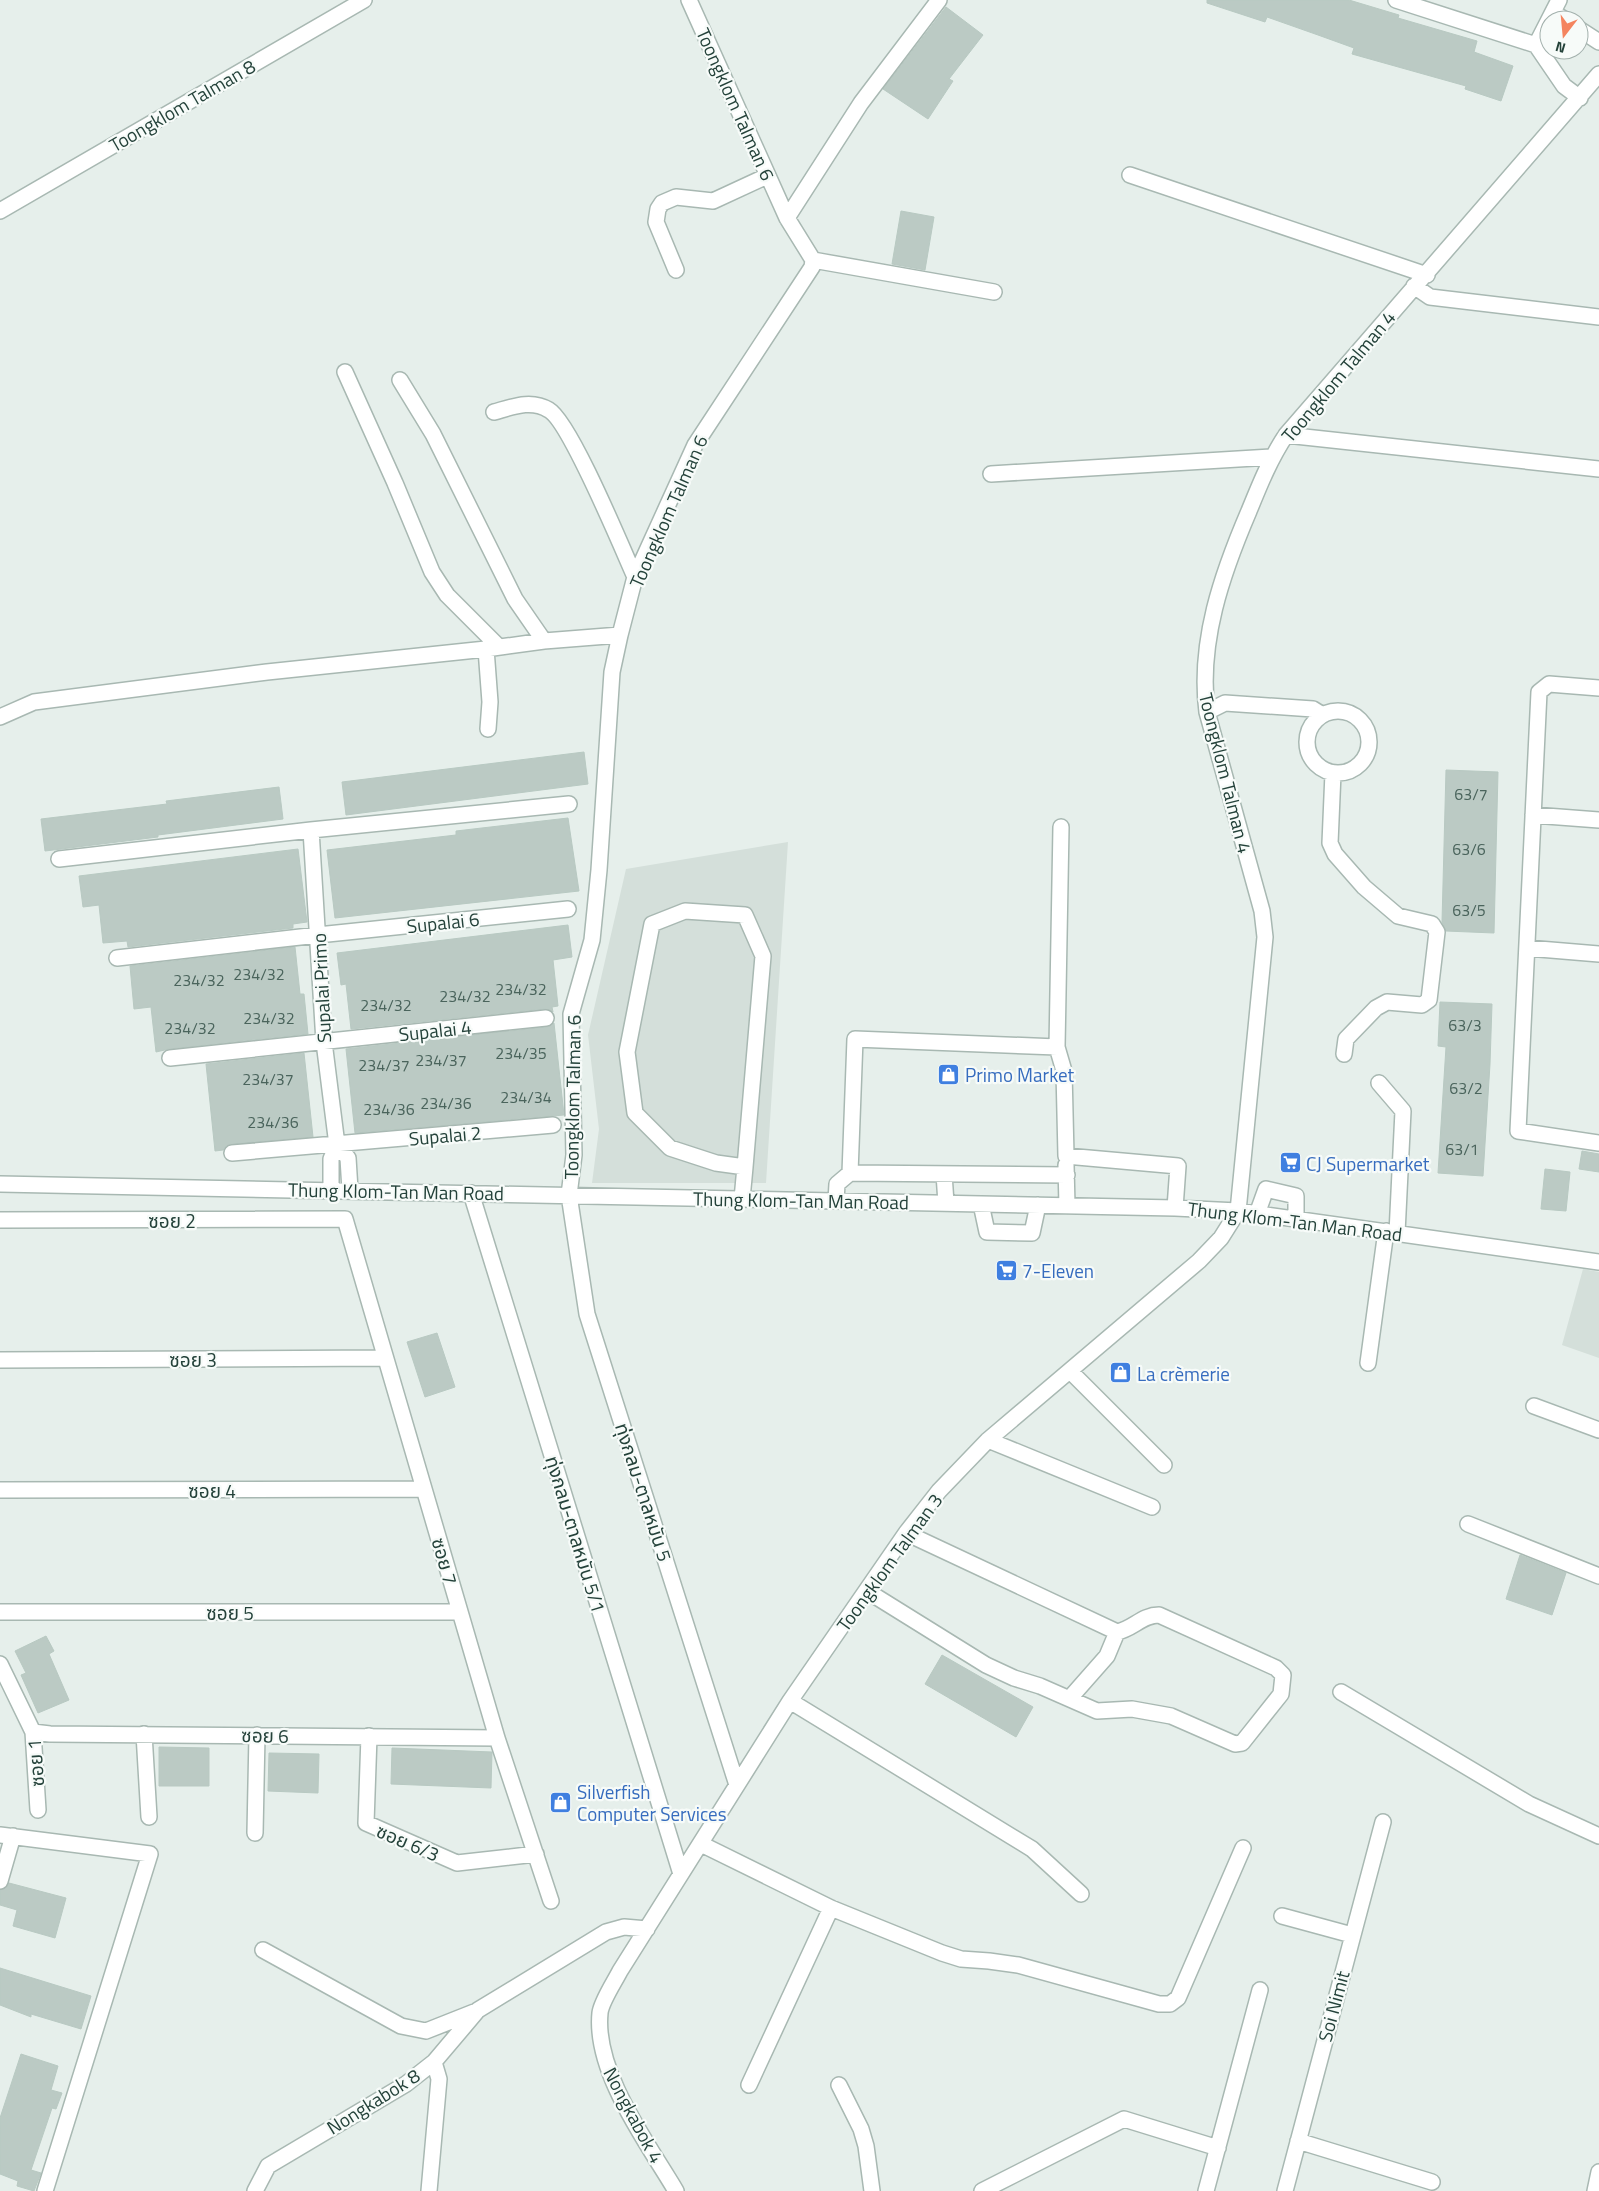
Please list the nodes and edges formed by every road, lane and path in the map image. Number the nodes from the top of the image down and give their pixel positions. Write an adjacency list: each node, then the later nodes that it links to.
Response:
1 (364, 0): 11 (street, Toongklom Talman 8)
2 (689, 0): 10 (street, Toongklom Talman 6)
3 (939, 0): 12 (street)
4 (1396, 0): 6 (street)
5 (1539, 41): 6 (street)
6 (1536, 45): 8 (street)
7 (1599, 74): 8 (street, Toongklom Talman 4)
8 (1580, 98): 15 (street, Toongklom Talman 4)
9 (1130, 175): 15 (street)
10 (767, 176): 12 (street, Toongklom Talman 6); 14 (street)
11 (0, 211)
12 (787, 218): 13 (street, Toongklom Talman 6)
13 (813, 260): 17 (street); 26 (street, Toongklom Talman 6)
14 (676, 270)
15 (1427, 275): 16 (street, Toongklom Talman 4)
16 (1414, 286): 18 (street); 22 (street, Toongklom Talman 4)
17 (994, 292)
18 (1599, 318)
19 (345, 372): 29 (street)
20 (400, 380): 28 (street)
21 (494, 412): 26 (street)
22 (1286, 435): 23 (street, Toongklom Talman 4); 24 (street)
23 (1271, 458): 25 (street); 31 (street, Toongklom Talman 4)
24 (1599, 469)
25 (991, 474)
26 (636, 577): 27 (street, Toongklom Talman 6)
27 (620, 635): 28 (street); 66 (street, Toongklom Talman 6)
28 (544, 641): 29 (street)
29 (493, 648): 33 (street); 34 (street)
30 (1599, 688): 37 (street)
31 (1207, 712): 32 (street); 74 (street, Toongklom Talman 4)
32 (1321, 714): 35 (street); 35 (street)
33 (0, 717)
34 (488, 729)
35 (1333, 773): 50 (street)
36 (569, 804): 40 (street)
37 (1533, 815): 38 (street); 44 (street)
38 (1599, 820)
39 (1061, 828): 49 (street)
40 (311, 830): 41 (street); 43 (street, Supalai Primo)
41 (60, 859)
42 (568, 909): 43 (street, Supalai 6)
43 (318, 934): 46 (street, Supalai 6); 48 (street, Supalai Primo)
44 (1527, 948): 45 (street); 54 (street)
45 (1599, 954)
46 (117, 958)
47 (546, 1018): 48 (street, Supalai 4)
48 (324, 1042): 51 (street, Supalai 4); 55 (street, Supalai Primo)
49 (1058, 1047): 57 (street); 59 (street)
50 (1344, 1054)
51 (170, 1058)
52 (1379, 1084): 79 (street)
53 (553, 1125): 55 (street, Supalai 2)
54 (1599, 1143)
55 (338, 1145): 56 (street, Supalai 2); 63 (street, Supalai Primo); 64 (street, Supalai Primo)
56 (232, 1154)
57 (1066, 1156): 61 (street); 73 (street)
58 (745, 1167): 58 (street); 67 (street)
59 (850, 1173): 60 (street); 68 (street)
60 (944, 1174): 61 (street); 69 (street)
61 (1067, 1175): 72 (street)
62 (0, 1184): 63 (street, Thung Klom-Tan Man Road)
63 (331, 1189): 64 (street, Thung Klom-Tan Man Road)
64 (350, 1190): 65 (street, Thung Klom-Tan Man Road)
65 (471, 1193): 66 (street, Thung Klom-Tan Man Road); 118 (street, ทุ่งกลม-ตาลหมัน 5/1)
66 (569, 1195): 67 (street, Thung Klom-Tan Man Road); 108 (street, ทุ่งกลม-ตาลหมัน 5)
67 (742, 1199): 68 (street, Thung Klom-Tan Man Road)
68 (836, 1201): 69 (street, Thung Klom-Tan Man Road)
69 (946, 1203): 70 (street, Thung Klom-Tan Man Road)
70 (981, 1204): 71 (street, Thung Klom-Tan Man Road); 71 (street)
71 (1038, 1205): 72 (street, Thung Klom-Tan Man Road)
72 (1067, 1206): 73 (street, Thung Klom-Tan Man Road)
73 (1175, 1208): 74 (street, Thung Klom-Tan Man Road)
74 (1238, 1211): 75 (street, Thung Klom-Tan Man Road); 84 (street, Toongklom Talman 3)
75 (1257, 1214): 77 (street, Thung Klom-Tan Man Road); 77 (street)
76 (345, 1219): 78 (street, ซอย 2); 81 (street, ซอย 7)
77 (1296, 1219): 79 (street, Thung Klom-Tan Man Road)
78 (0, 1220)
79 (1392, 1232): 80 (street, Thung Klom-Tan Man Road); 83 (street)
80 (1599, 1262)
81 (385, 1358): 82 (street, ซอย 3); 89 (street, ซอย 7)
82 (0, 1360)
83 (1368, 1363)
84 (1070, 1372): 87 (street, Toongklom Talman 3); 88 (street)
85 (1534, 1406): 86 (street)
86 (1599, 1430)
87 (988, 1440): 91 (street); 93 (street, Toongklom Talman 3)
88 (1164, 1465)
89 (424, 1489): 90 (street, ซอย 4); 97 (street, ซอย 7)
90 (0, 1490)
91 (1152, 1507)
92 (1468, 1524): 94 (street)
93 (906, 1533): 95 (street, Toongklom Talman 3); 98 (street)
94 (1599, 1576)
95 (867, 1591): 101 (street); 102 (street, Toongklom Talman 3)
96 (0, 1612): 97 (street, ซอย 5)
97 (460, 1612): 107 (street, ซอย 7)
98 (1117, 1632): 101 (street); 101 (street)
99 (0, 1664): 103 (street, ซอย 1)
100 (1341, 1692): 114 (street)
101 (1070, 1698)
102 (790, 1700): 108 (street, Toongklom Talman 3); 120 (street)
103 (33, 1732): 104 (street, ซอย 6); 109 (street, ซอย 1)
104 (144, 1734): 105 (street, ซอย 6); 110 (street)
105 (257, 1735): 106 (street, ซอย 6); 112 (street)
106 (369, 1736): 107 (street, ซอย 6); 117 (street, ซอย 6/3)
107 (497, 1738): 117 (street, ซอย 7)
108 (738, 1784): 115 (street, Toongklom Talman 3)
109 (38, 1810)
110 (149, 1817)
111 (1382, 1822): 125 (street, Soi Nimit)
112 (255, 1834)
113 (7, 1835): 119 (street); 136 (street)
114 (1599, 1836)
115 (701, 1844): 118 (street, Toongklom Talman 3); 122 (street)
116 (1243, 1848): 122 (street)
117 (536, 1854): 121 (street, ซอย 7)
118 (681, 1874): 124 (street, Toongklom Talman 3)
119 (0, 1881)
120 (1081, 1894)
121 (551, 1901)
122 (831, 1908): 130 (street)
123 (1282, 1916): 125 (street)
124 (647, 1928): 128 (street, Nongkabok 8); 139 (street, Nongkabok 4)
125 (1352, 1935): 132 (street, Soi Nimit)
126 (264, 1950): 128 (street)
127 (1260, 1990): 133 (street)
128 (478, 2010): 129 (street, Nongkabok 8)
129 (434, 2062): 137 (street, Nongkabok 8); 138 (street)
130 (749, 2085)
131 (838, 2085): 140 (street)
132 (1298, 2141): 135 (street); 143 (street, Soi Nimit)
133 (1218, 2148): 141 (street); 142 (street)
134 (1599, 2172): 144 (street)
135 (1432, 2182)
136 (45, 2191)
137 (255, 2191)
138 (429, 2191)
139 (676, 2191)
140 (872, 2191)
141 (982, 2191)
142 (1206, 2191)
143 (1285, 2191)
144 (1595, 2191)

